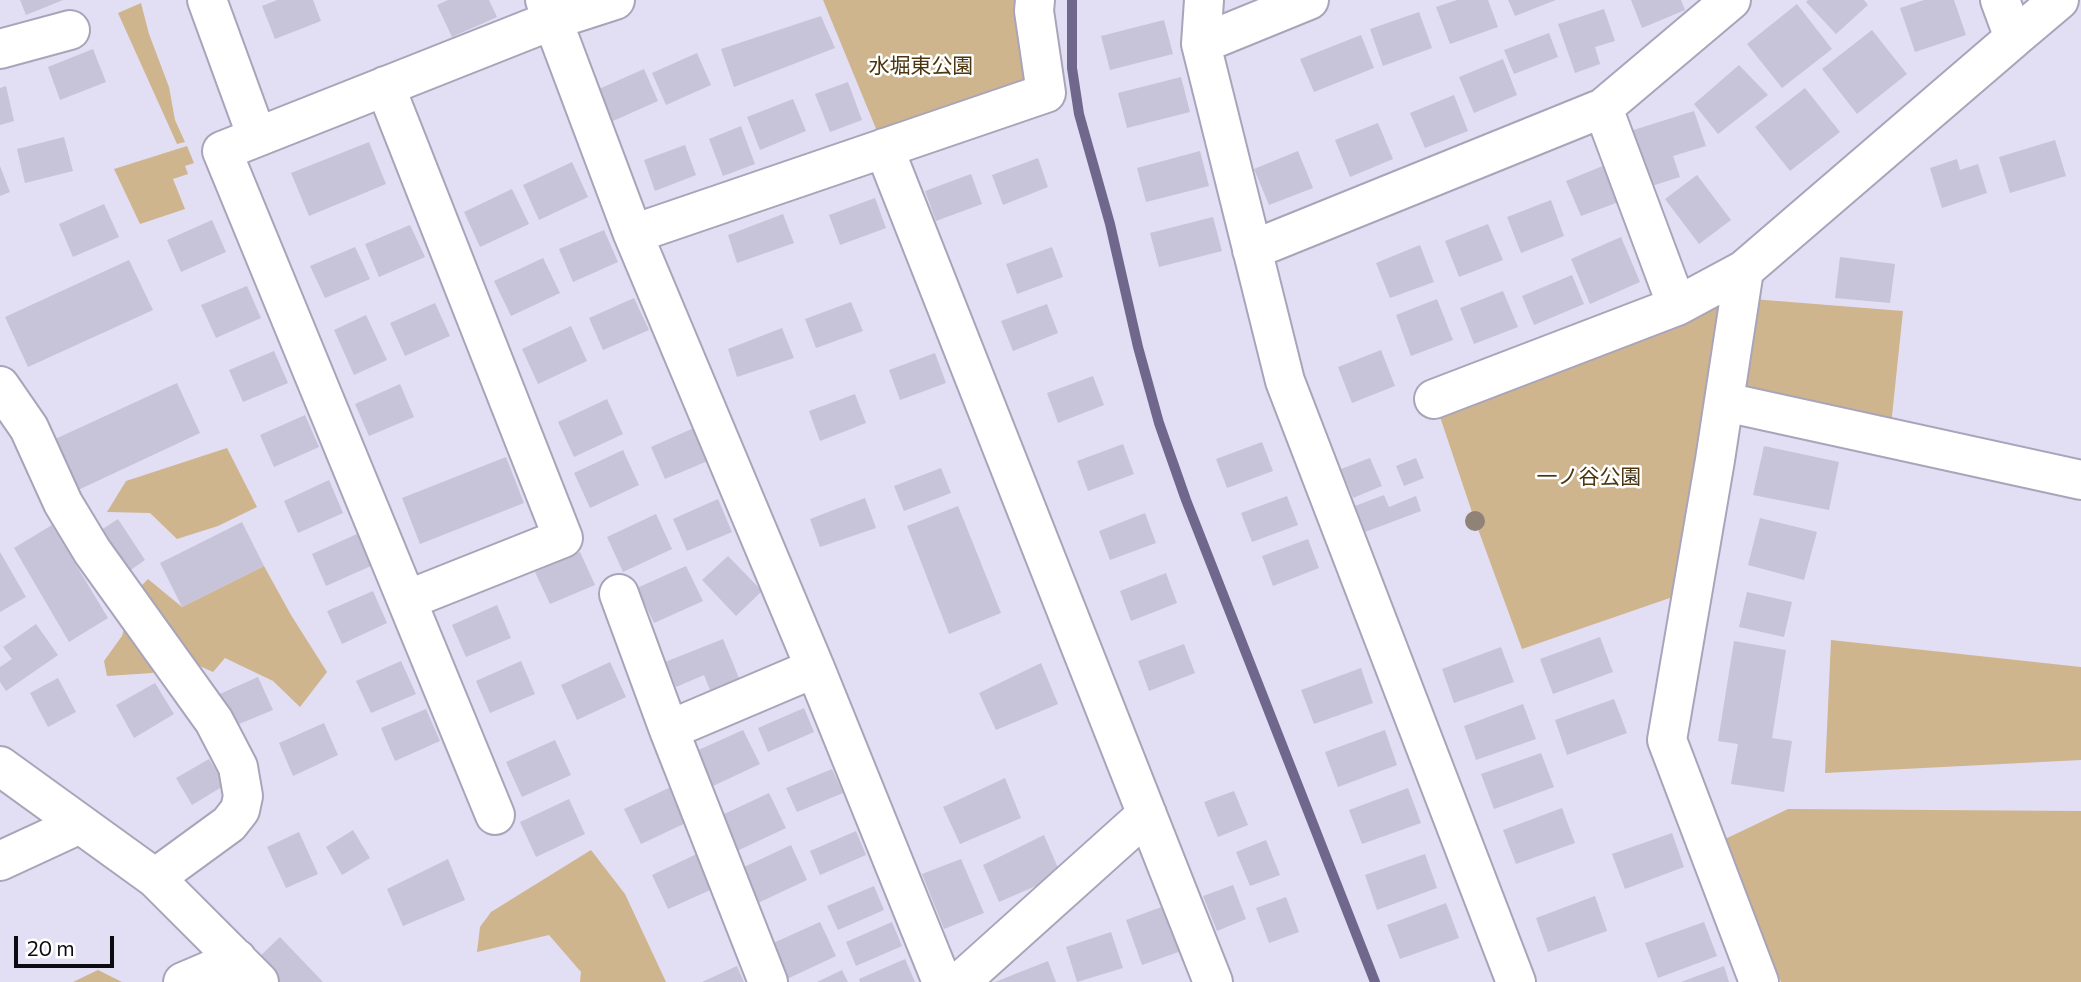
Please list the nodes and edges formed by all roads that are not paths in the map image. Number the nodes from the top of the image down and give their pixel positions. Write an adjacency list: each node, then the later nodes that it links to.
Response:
1 (207, 0): 16 (street)
2 (615, 0): 9 (street)
3 (1035, 0): 17 (street)
4 (1204, 0): 12 (street)
5 (1309, 0): 12 (street)
6 (1731, 0): 15 (street)
7 (2000, 0): 11 (street)
8 (2059, 0): 11 (street)
9 (549, 10): 14 (street); 18 (street)
10 (69, 30): 13 (street)
11 (2014, 38): 20 (street)
12 (1201, 44): 19 (street)
13 (0, 49)
14 (385, 86): 16 (street); 27 (street)
15 (1602, 108): 19 (street); 21 (street)
16 (257, 137): 27 (street)
17 (884, 148): 18 (street); 31 (street)
18 (633, 234): 28 (street)
19 (1252, 250): 42 (street)
20 (1744, 270): 21 (street); 24 (street)
21 (1677, 306): 23 (street)
22 (0, 386): 35 (street)
23 (1434, 399)
24 (1725, 401): 25 (street); 43 (street)
25 (2081, 480)
26 (620, 594): 29 (street)
27 (407, 600): 32 (street)
28 (815, 668): 29 (street); 39 (street)
29 (668, 730): 38 (street)
30 (0, 766): 33 (street)
31 (1147, 814): 40 (street); 41 (street)
32 (495, 816)
33 (80, 824): 34 (street); 35 (street)
34 (0, 861)
35 (155, 878): 36 (street)
36 (248, 971): 37 (street)
37 (183, 982)
38 (768, 982)
39 (942, 982)
40 (960, 982)
41 (1213, 982)
42 (1516, 982)
43 (1759, 982)

